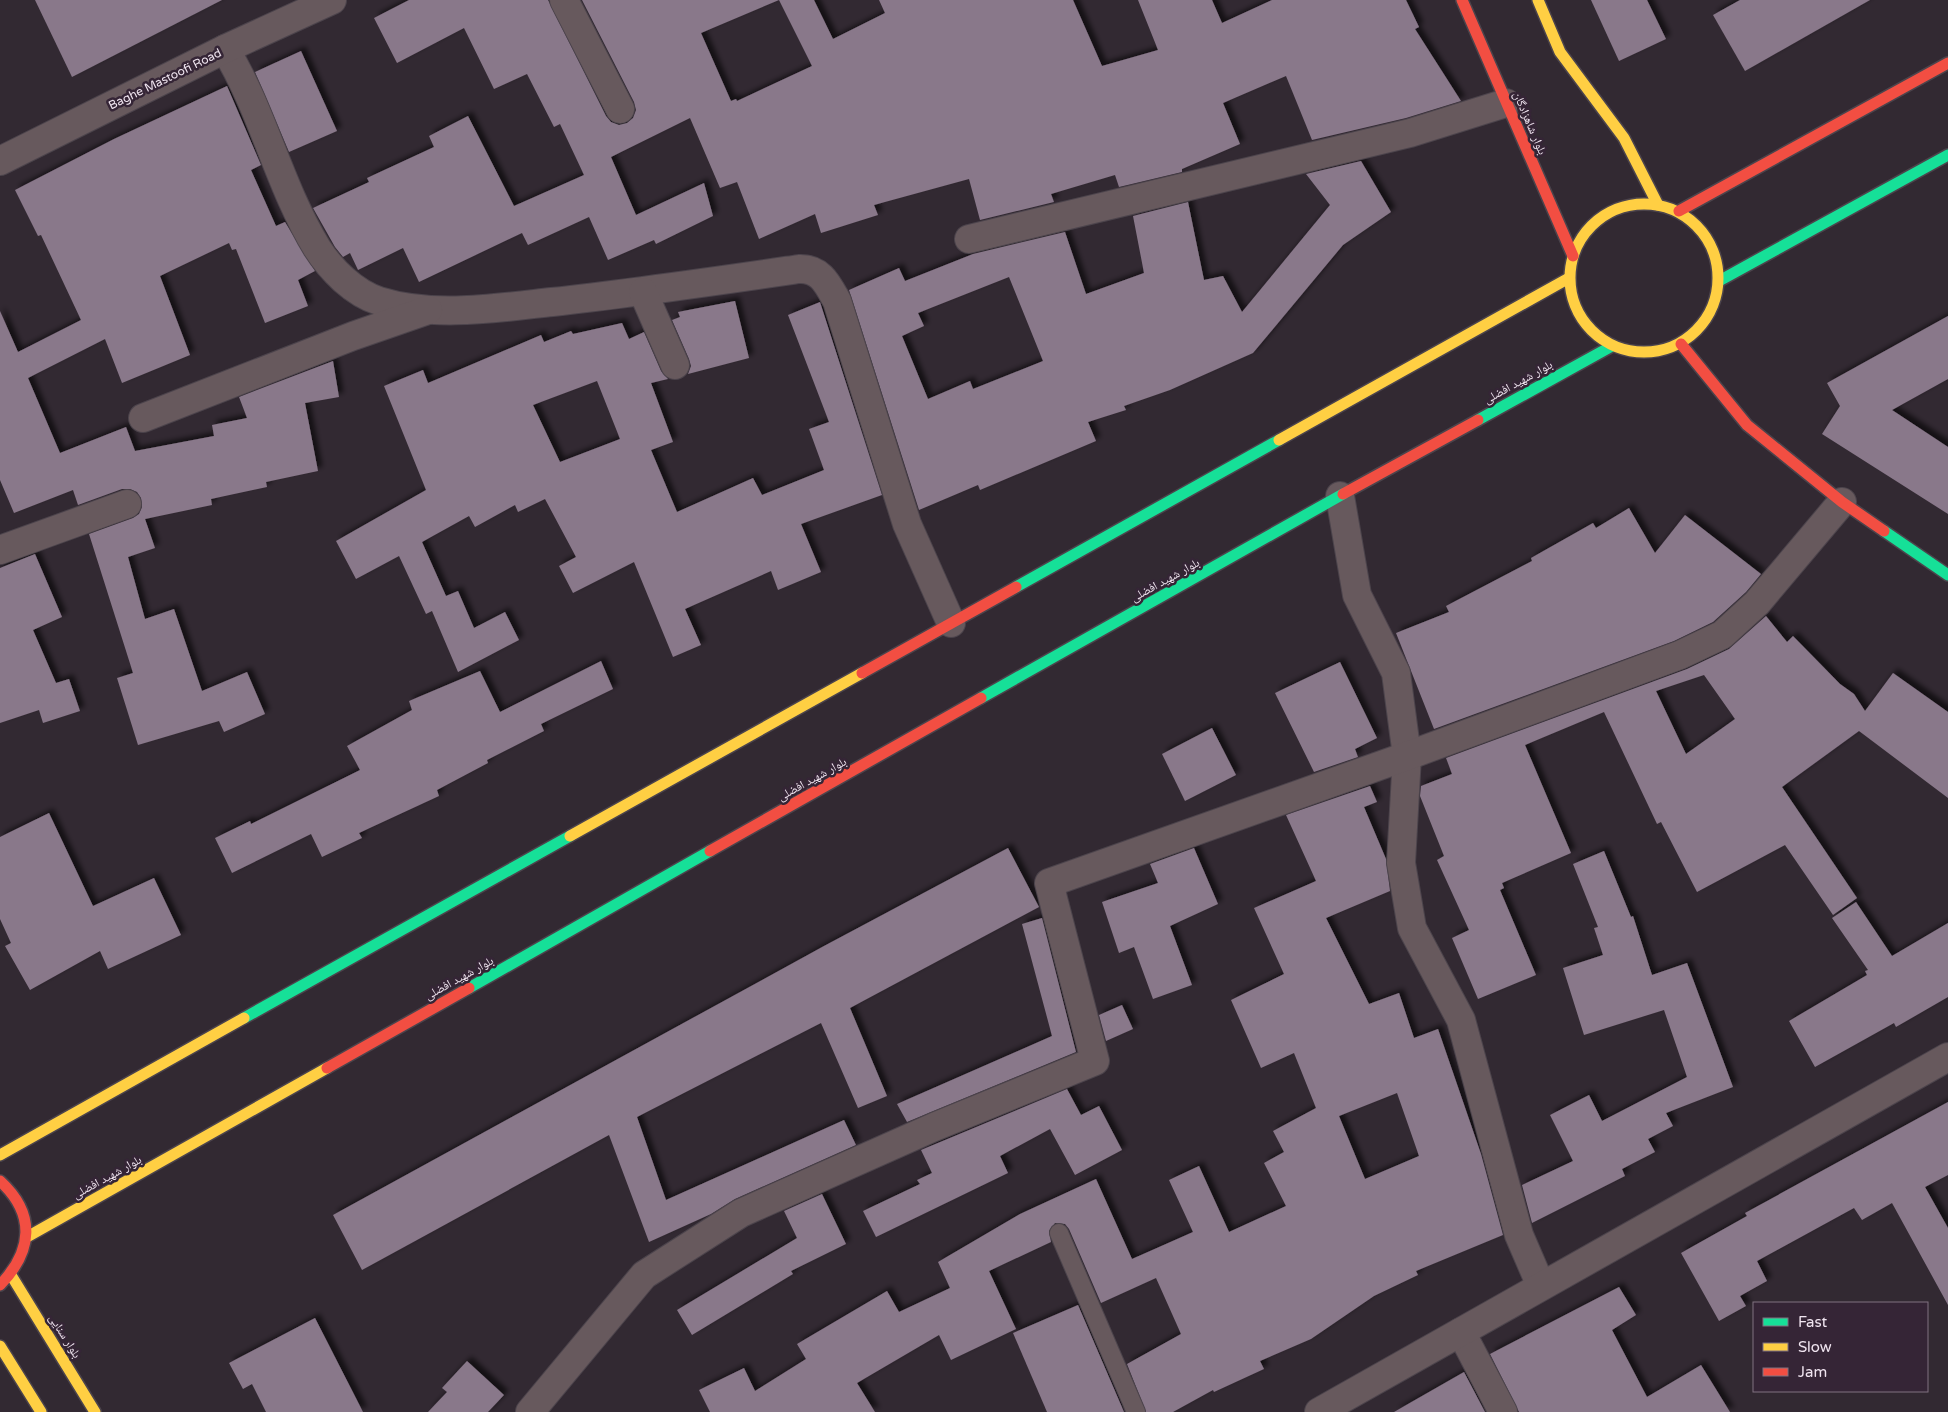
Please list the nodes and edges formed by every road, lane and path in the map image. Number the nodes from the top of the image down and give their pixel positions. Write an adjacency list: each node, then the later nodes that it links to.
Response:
1 (332, 0): 5 (street, Baghe Mastoofi Road)
2 (564, 0): 8 (street)
3 (1462, 0): 7 (main road, بلوار شاهزادگان)
4 (1538, 0): 11 (main road)
5 (225, 50): 10 (street, Baghe Mastoofi Road); 18 (street)
6 (1948, 64): 12 (main road)
7 (1506, 103): 13 (street); 14 (main road, بلوار شاهزادگان)
8 (620, 108)
9 (1948, 155): 16 (main road)
10 (0, 161)
11 (1658, 204): 12 (main road); 14 (main road)
12 (1678, 211): 16 (main road)
13 (970, 239)
14 (1573, 256): 15 (main road)
15 (1569, 278): 20 (main road); 28 (main road)
16 (1719, 281): 19 (main road)
17 (643, 292): 18 (street); 21 (street); 28 (street)
18 (430, 310): 22 (street)
19 (1681, 344): 20 (main road); 24 (main road)
20 (1612, 346): 23 (main road, بلوار شهید افضلی)
21 (675, 366)
22 (143, 418)
23 (1340, 496): 29 (street); 34 (main road, بلوار شهید افضلی)
24 (1842, 502): 27 (main road); 29 (street)
25 (127, 504): 26 (street)
26 (0, 550)
27 (1948, 576)
28 (951, 623): 31 (main road)
29 (1407, 756): 37 (street); 42 (street)
30 (1948, 1057): 37 (street)
31 (0, 1155)
32 (0, 1181): 34 (main road)
33 (1059, 1233): 43 (lane)
34 (27, 1237): 35 (main road)
35 (11, 1275): 36 (main road); 41 (main road, بلوار سنایی)
36 (0, 1285)
37 (1541, 1286): 38 (street)
38 (1461, 1332): 44 (street); 45 (street)
39 (0, 1346): 40 (main road)
40 (41, 1412)
41 (95, 1412)
42 (530, 1412)
43 (1136, 1412)
44 (1319, 1412)
45 (1503, 1412)

